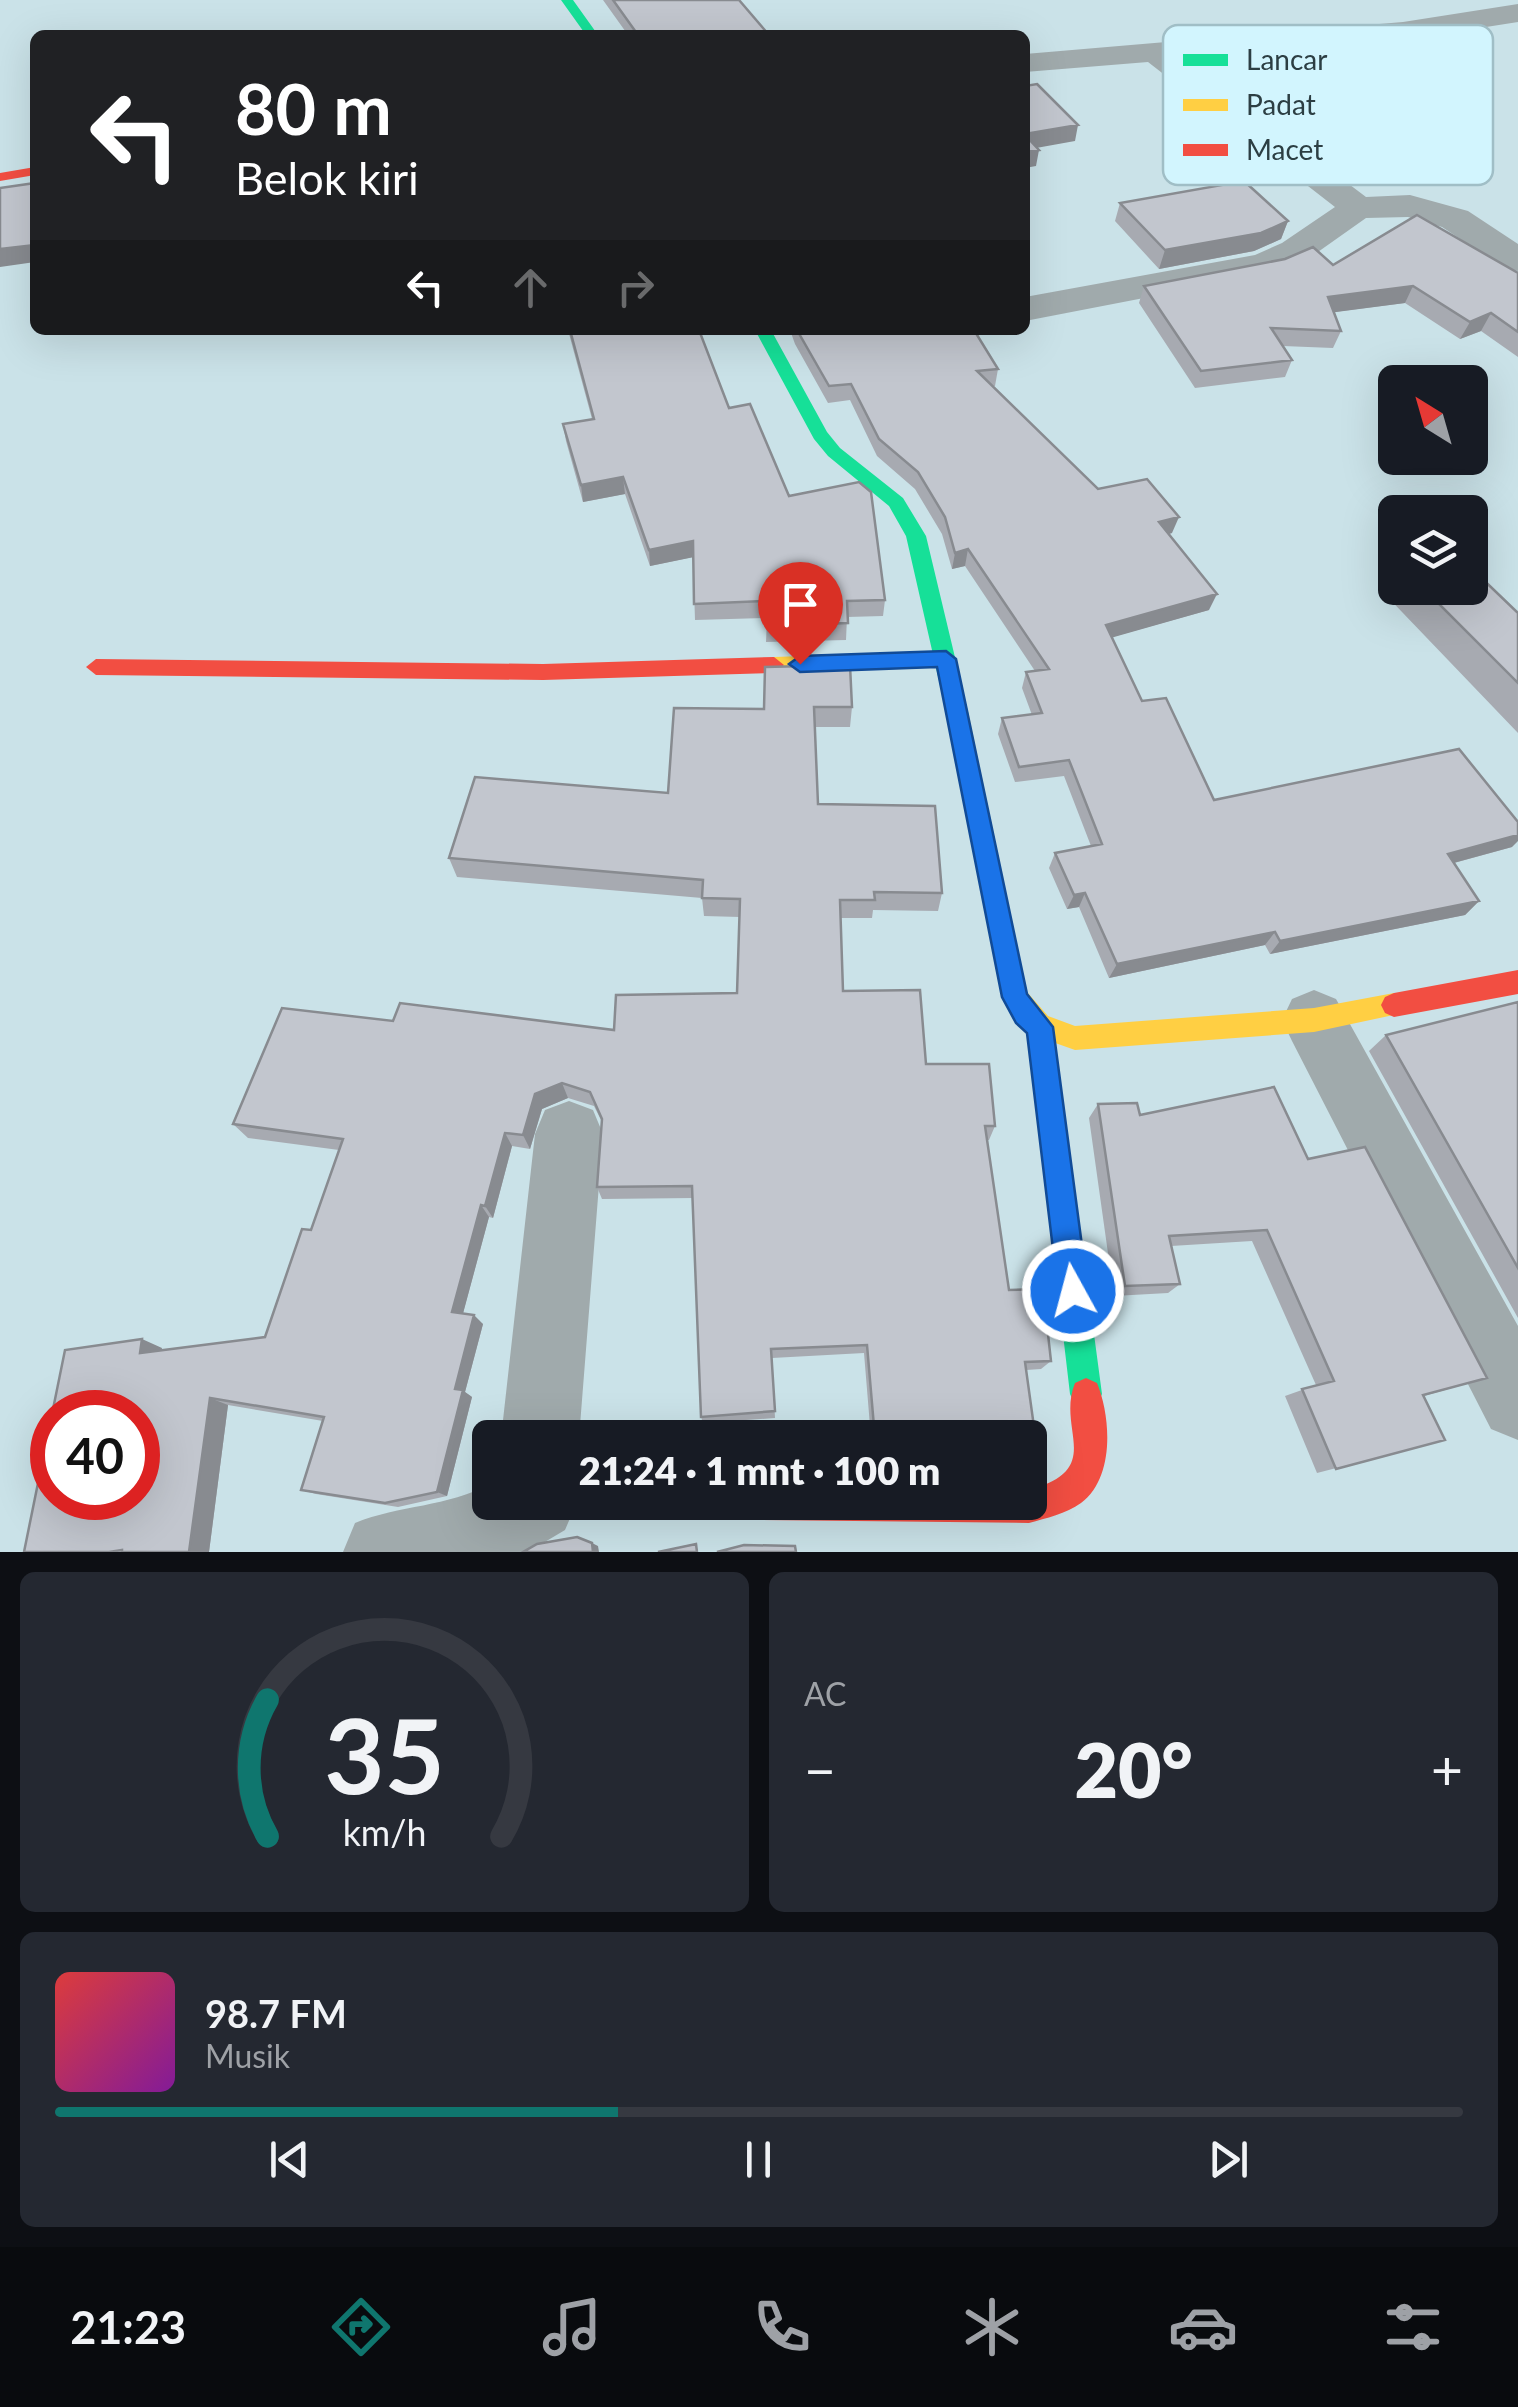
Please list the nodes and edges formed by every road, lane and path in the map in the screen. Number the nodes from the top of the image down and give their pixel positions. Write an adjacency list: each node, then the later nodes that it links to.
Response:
1 (566, 0): 4 (street)
2 (1518, 13): 3 (street)
3 (1441, 25)
4 (588, 30)
5 (1163, 51): 6 (street)
6 (1156, 52): 7 (street); 8 (street)
7 (1163, 57)
8 (1030, 63)
9 (30, 172): 10 (street)
10 (0, 176)
11 (1328, 185): 12 (street)
12 (1358, 208): 13 (street); 14 (street)
13 (1518, 260)
14 (1030, 308)
15 (766, 335): 16 (street)
16 (946, 659): 17 (street); 20 (street)
17 (96, 667)
18 (1518, 982): 19 (street)
19 (1314, 1020): 20 (street); 22 (street)
20 (1040, 1027): 24 (street)
21 (568, 1134): 23 (street)
22 (1518, 1402)
23 (542, 1420)
24 (1047, 1504)
25 (505, 1520): 26 (street)
26 (384, 1552)

